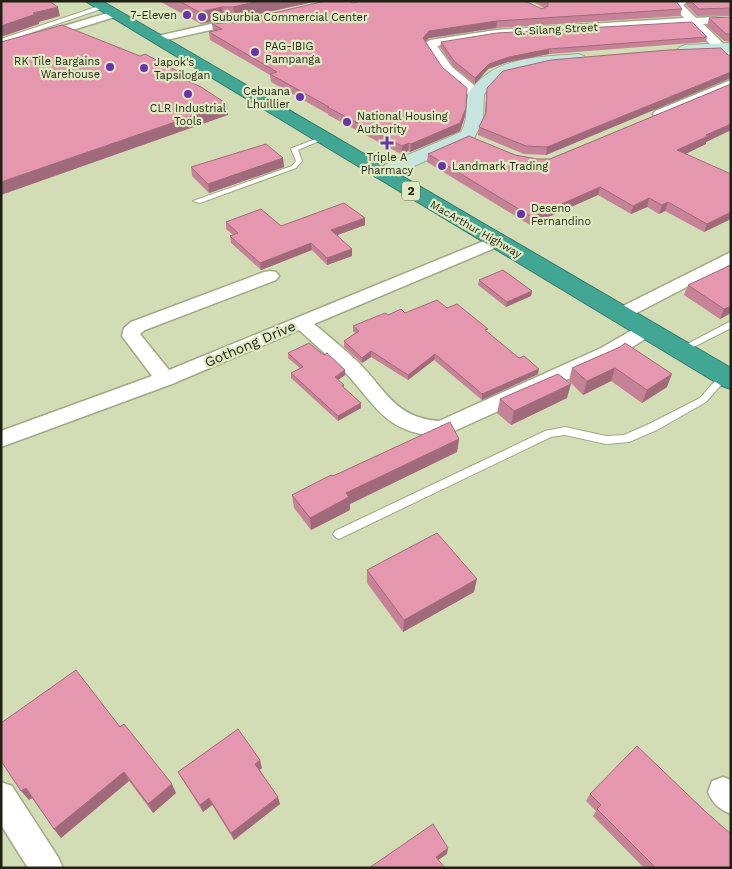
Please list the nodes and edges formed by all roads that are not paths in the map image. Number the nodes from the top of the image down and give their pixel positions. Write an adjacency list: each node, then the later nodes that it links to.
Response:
1 (683, 1): 5 (street)
2 (102, 8): 6 (lane); 7 (highway, MacArthur Highway / 2); 8 (street)
3 (731, 19): 5 (street)
4 (251, 20): 7 (street)
5 (694, 22): 10 (street); 13 (street, G. Silang Street)
6 (1, 41)
7 (161, 42): 16 (highway, MacArthur Highway / 2)
8 (1, 49)
9 (666, 51): 10 (street)
10 (728, 52)
11 (592, 58): 13 (street)
12 (731, 84): 14 (street)
13 (476, 94): 15 (street)
14 (649, 119)
15 (467, 136): 17 (street); 18 (street)
16 (323, 138): 18 (highway, MacArthur Highway / 2); 19 (lane)
17 (484, 143)
18 (382, 173): 20 (highway, MacArthur Highway / 2)
19 (197, 201)
20 (496, 241): 23 (highway, MacArthur Highway / 2); 24 (street, Gothong Drive)
21 (731, 257): 23 (street)
22 (270, 276): 29 (street)
23 (620, 314): 26 (highway, MacArthur Highway / 2)
24 (301, 322): 26 (street); 29 (street, Gothong Drive)
25 (731, 324): 27 (lane)
26 (646, 330): 27 (highway, MacArthur Highway / 2)
27 (681, 350): 28 (highway, MacArthur Highway / 2)
28 (728, 378): 31 (lane)
29 (165, 379): 30 (street, Gothong Drive)
30 (1, 439)
31 (339, 534)
32 (1, 797): 33 (street)
33 (47, 868)

